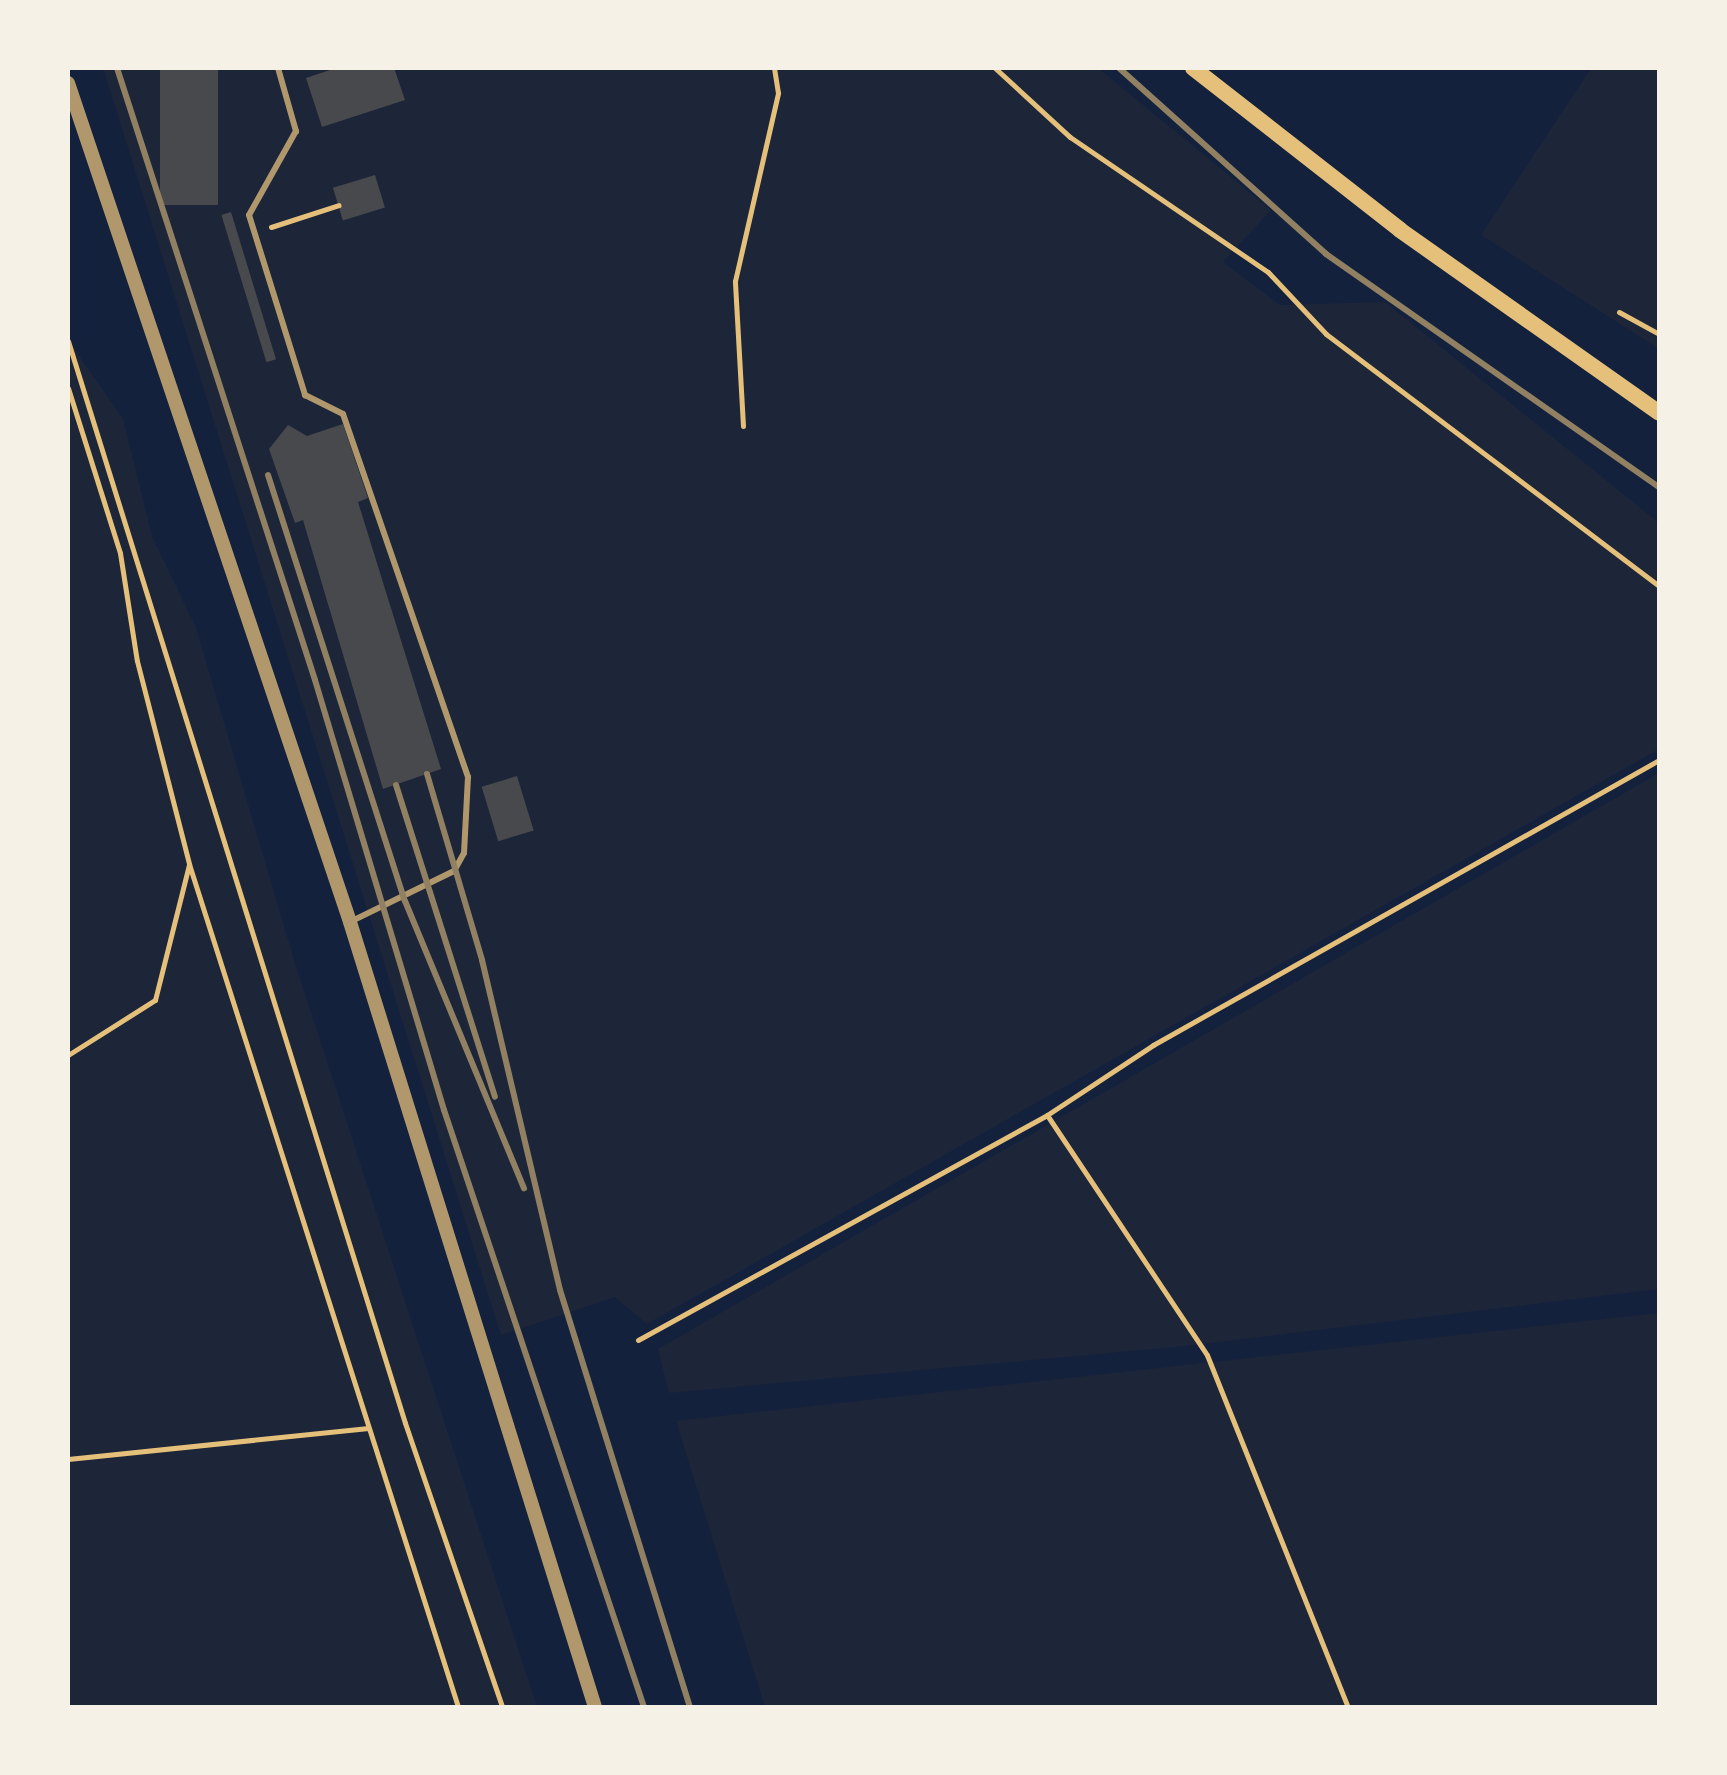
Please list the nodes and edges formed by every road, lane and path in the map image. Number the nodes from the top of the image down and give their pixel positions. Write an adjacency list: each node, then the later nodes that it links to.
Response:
1 (278, 68): 7 (lane)
2 (774, 68): 13 (path)
3 (995, 68): 14 (path)
4 (1193, 68): 12 (main road)
5 (68, 83): 17 (street)
6 (339, 205): 7 (path)
7 (254, 232): 17 (lane)
8 (1619, 312): 9 (path)
9 (1659, 334)
10 (68, 341): 24 (path)
11 (68, 388): 16 (path)
12 (1659, 413)
13 (743, 426)
14 (1659, 586)
15 (1659, 760): 19 (path)
16 (189, 864): 18 (path); 21 (path)
17 (350, 922): 25 (street)
18 (68, 1055)
19 (1047, 1115): 20 (path); 26 (path)
20 (638, 1340)
21 (368, 1428): 22 (path); 23 (path)
22 (68, 1459)
23 (458, 1707)
24 (502, 1707)
25 (595, 1707)
26 (1348, 1707)

